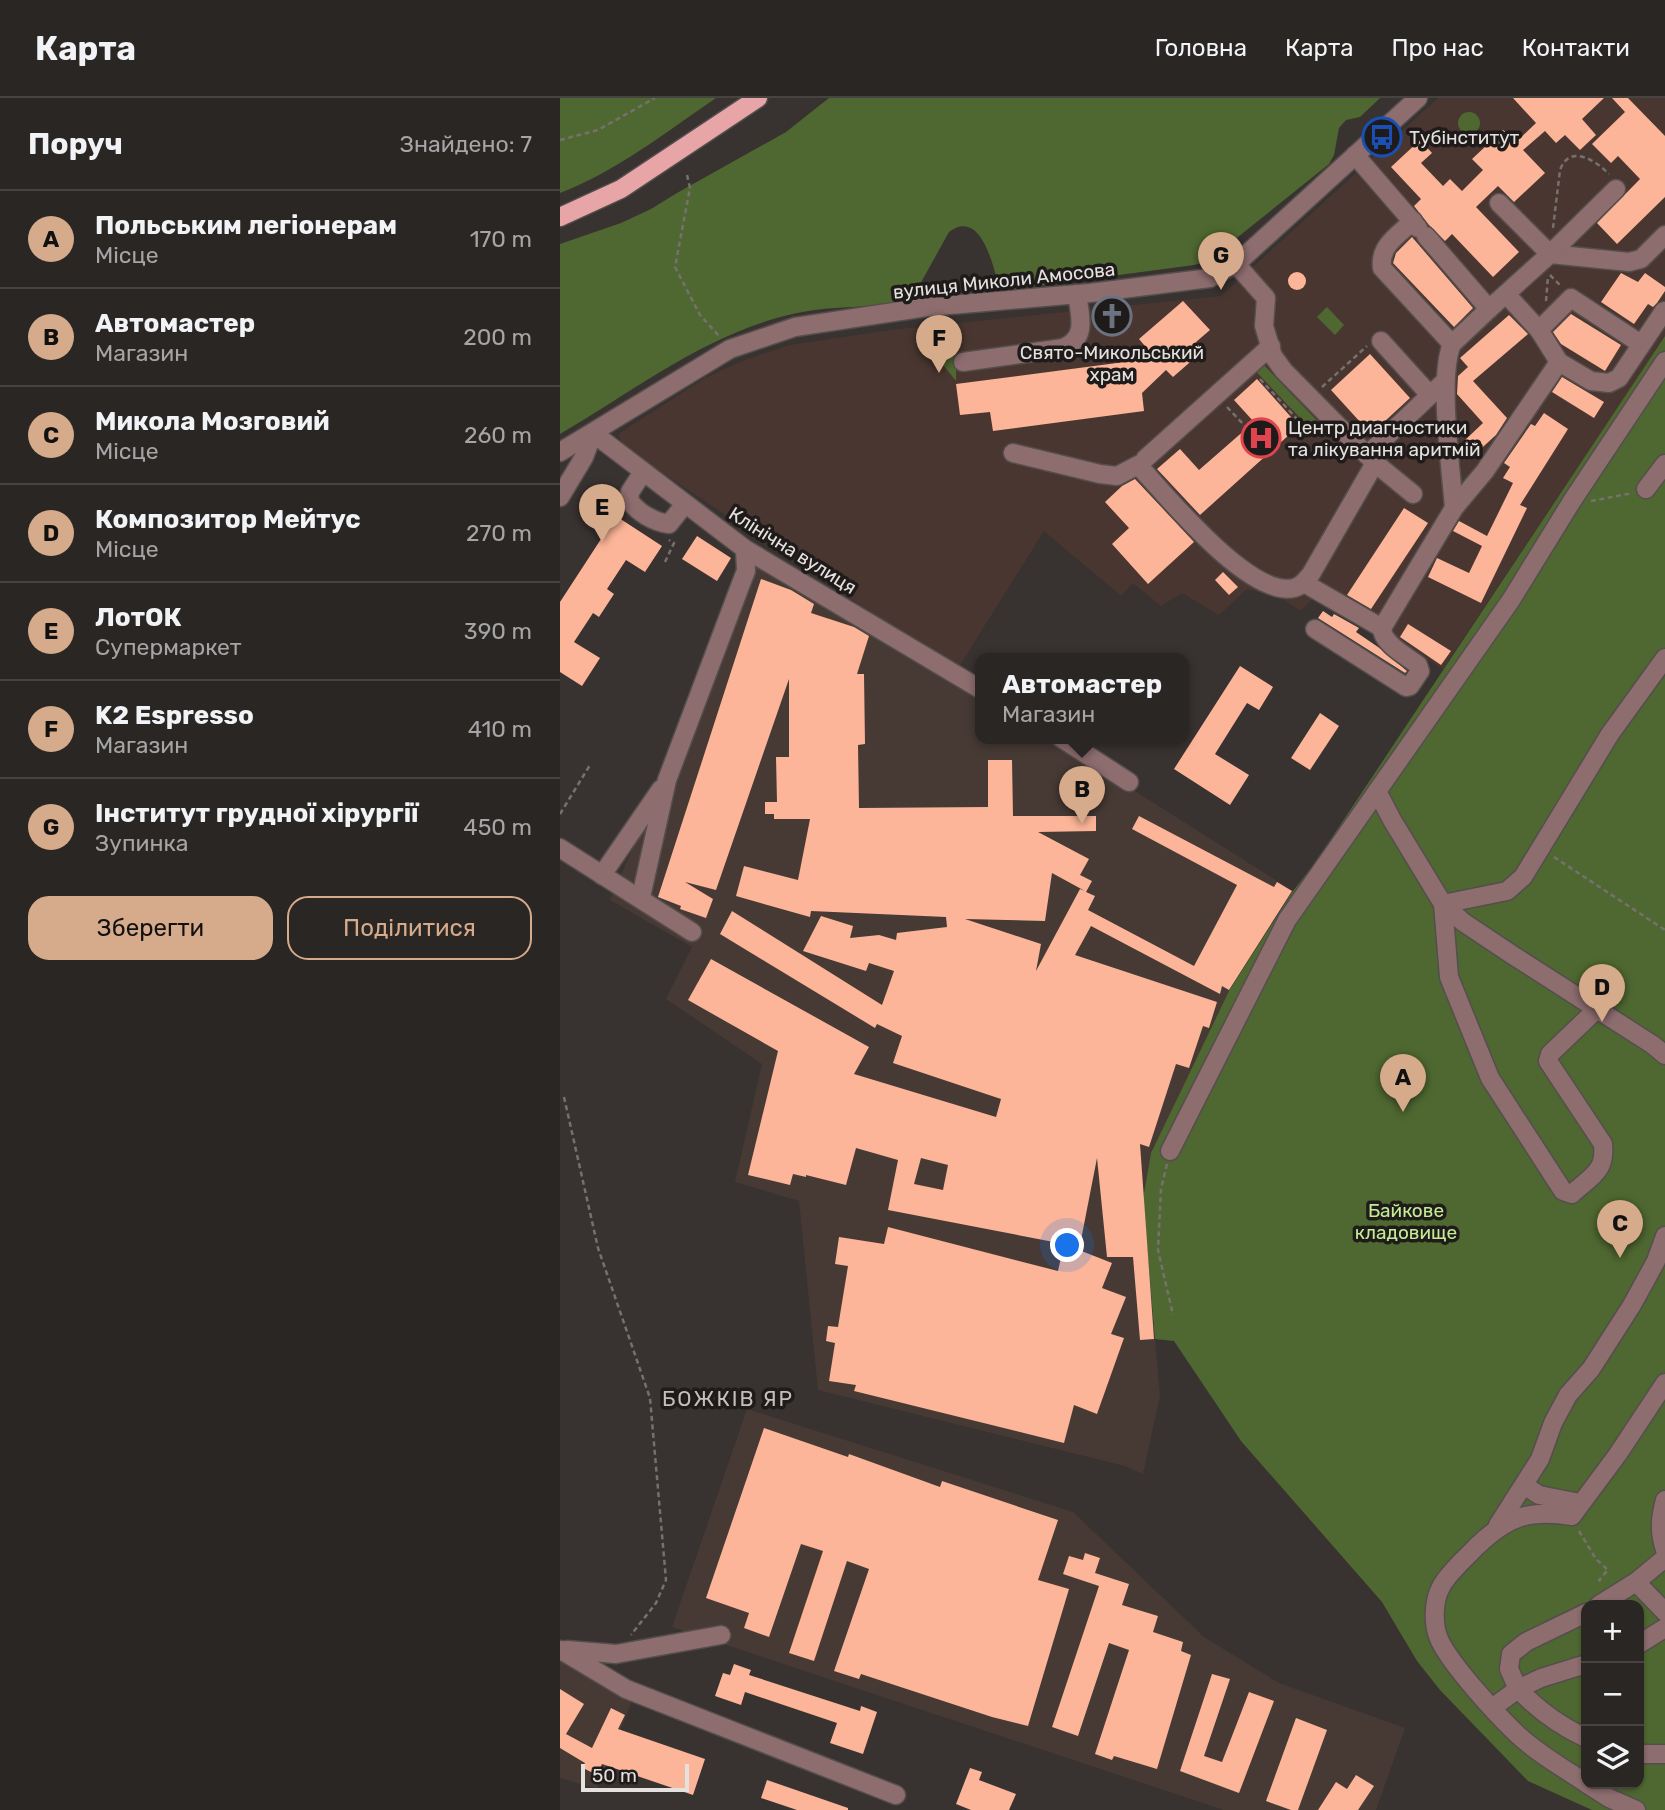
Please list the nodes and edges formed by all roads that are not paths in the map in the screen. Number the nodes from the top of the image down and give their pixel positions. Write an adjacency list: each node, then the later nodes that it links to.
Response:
1 (758, 98): 6 (main road)
2 (1418, 98): 3 (street, вулиця Миколи Амосова)
3 (1355, 155): 7 (street); 10 (street, вулиця Миколи Амосова)
4 (1616, 188): 9 (street)
5 (1499, 203): 9 (street)
6 (560, 217)
7 (1419, 228): 13 (street); 17 (street)
8 (1665, 235): 9 (street)
9 (1550, 254): 12 (street)
10 (1236, 264): 11 (street, вулиця Миколи Амосова); 19 (street)
11 (1077, 294): 21 (street); 26 (street, вулиця Миколи Амосова)
12 (1506, 294): 13 (street); 15 (street)
13 (1489, 309): 17 (street)
14 (1664, 311): 18 (street)
15 (1541, 328): 18 (street); 22 (street)
16 (1381, 341): 25 (street)
17 (1452, 344): 23 (street)
18 (1641, 344): 22 (street)
19 (1271, 346): 29 (street); 30 (street)
20 (1665, 361): 24 (street)
21 (962, 362)
22 (1559, 362): 37 (street)
23 (1446, 381): 25 (street); 37 (street)
24 (1659, 383): 47 (street)
25 (1430, 395): 30 (street)
26 (593, 433): 27 (street, вулиця Миколи Амосова); 32 (street, Клінічна вулиця); 35 (street)
27 (560, 452)
28 (1013, 453): 39 (street)
29 (1145, 459)
30 (1371, 459): 34 (street); 39 (street)
31 (1665, 464): 33 (street)
32 (643, 472): 36 (street, Клінічна вулиця); 36 (street)
33 (1646, 489)
34 (1413, 494)
35 (560, 496)
36 (685, 503): 38 (street, Клінічна вулиця)
37 (1454, 508): 40 (street)
38 (745, 549): 43 (street, Клінічна вулиця); 45 (street)
39 (1304, 583): 40 (street)
40 (1382, 628): 41 (street)
41 (1315, 629)
42 (1665, 658): 51 (street)
43 (975, 685)
44 (1071, 744): 46 (street)
45 (667, 780): 49 (street); 50 (street)
46 (1129, 782)
47 (1377, 791): 51 (street); 55 (street)
48 (560, 848): 49 (street)
49 (602, 875): 50 (street)
50 (641, 897): 52 (street)
51 (1443, 904): 53 (street); 53 (street)
52 (692, 932)
53 (1597, 1009): 54 (street)
54 (1665, 1055)
55 (1170, 1151)
56 (1665, 1236): 58 (street)
57 (1665, 1382): 60 (street)
58 (1524, 1485): 60 (street); 61 (street)
59 (1665, 1500): 62 (street)
60 (1580, 1503): 61 (street)
61 (1495, 1528): 74 (street)
62 (1665, 1550)
63 (1665, 1559): 64 (street)
64 (1636, 1582): 65 (street); 66 (street)
65 (1607, 1600)
66 (1665, 1612)
67 (1581, 1615): 73 (street)
68 (1665, 1628): 70 (street)
69 (721, 1634): 71 (street)
70 (1644, 1641)
71 (561, 1650): 80 (street)
72 (1581, 1666): 73 (street)
73 (1518, 1689): 74 (street); 75 (street)
74 (1492, 1708): 78 (street)
75 (1581, 1735)
76 (1644, 1754): 77 (street)
77 (1665, 1754)
78 (1581, 1780)
79 (1595, 1789): 81 (street)
80 (896, 1795)
81 (1636, 1810)

